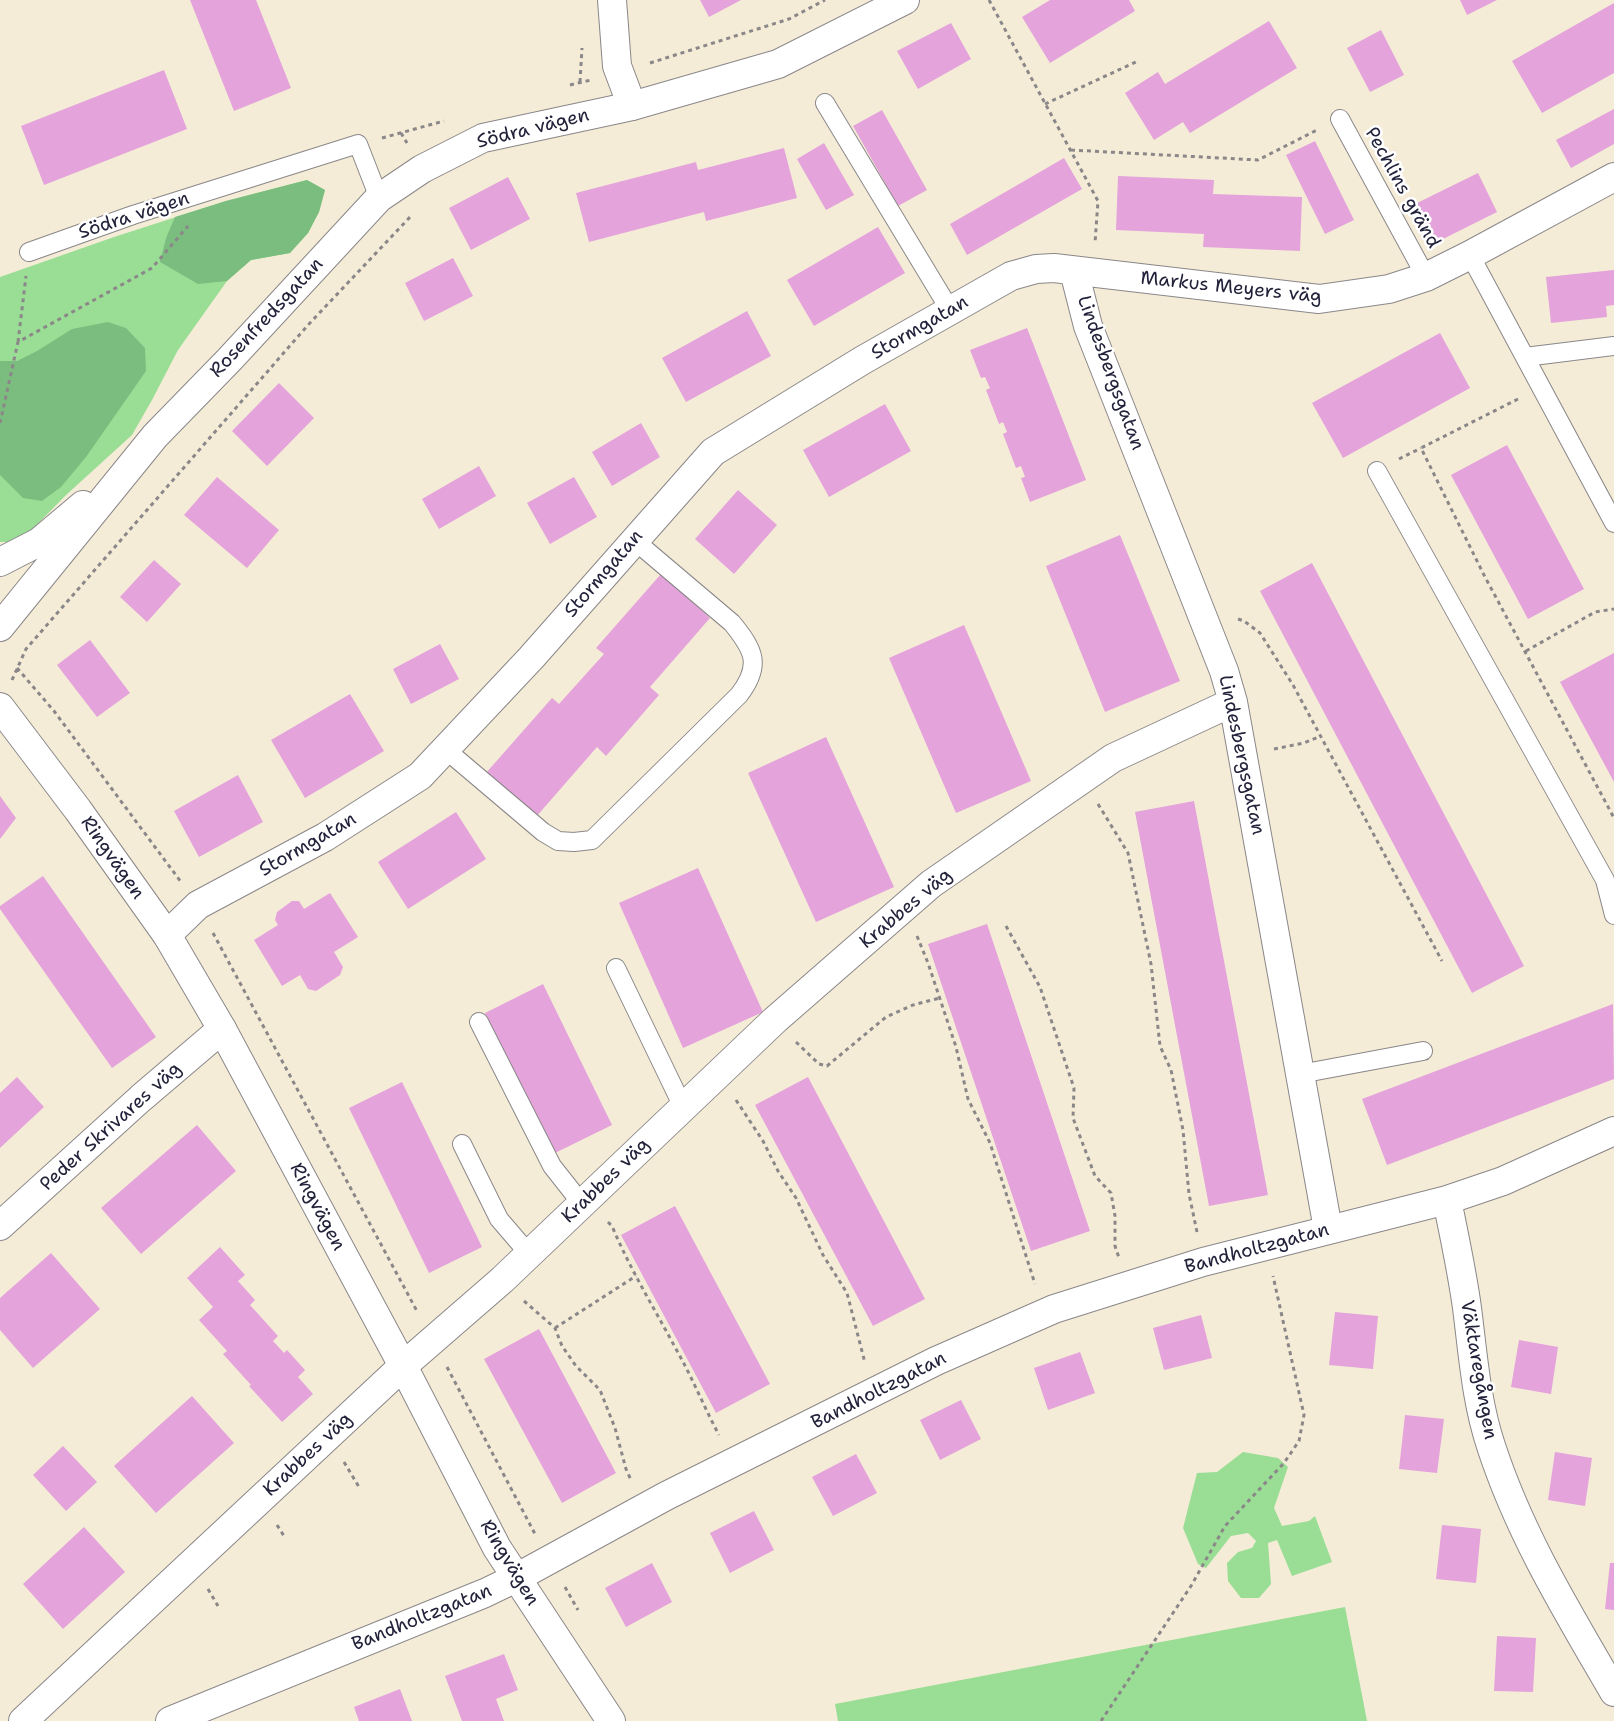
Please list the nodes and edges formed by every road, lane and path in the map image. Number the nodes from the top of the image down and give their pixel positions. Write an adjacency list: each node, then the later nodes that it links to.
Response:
1 (612, 0): 7 (street)
2 (905, 0): 7 (street, Södra vägen)
3 (989, 0): 6 (path)
4 (1138, 61): 6 (path)
5 (825, 102): 20 (lane)
6 (1045, 104): 10 (path)
7 (632, 106): 11 (street, Södra vägen)
8 (1340, 119): 10 (path); 19 (lane, Pechlins gränd)
9 (401, 133): 11 (path)
10 (1070, 150): 18 (path)
11 (422, 169): 13 (street, Södra vägen)
12 (1614, 177): 17 (street, Markus Meyers väg)
13 (379, 198): 16 (lane, Södra vägen); 26 (street, Rosenfredsgatan)
14 (414, 213): 35 (path)
15 (193, 221): 21 (path)
16 (29, 252): 21 (path)
17 (1470, 255): 19 (street, Markus Meyers väg); 23 (lane)
18 (1074, 271): 19 (street, Markus Meyers väg); 20 (street, Stormgatan); 31 (street, Lindesbergsgatan)
19 (1426, 277)
20 (950, 310): 29 (street, Stormgatan)
21 (18, 342): 25 (path)
22 (1614, 346): 23 (lane)
23 (1526, 357): 24 (lane)
24 (1541, 387): 28 (lane); 34 (path)
25 (0, 423)
26 (155, 436): 30 (street, Rosenfredsgatan); 33 (street, Rosenfredsgatan)
27 (1377, 471): 44 (lane)
28 (1614, 524)
29 (634, 540): 39 (street, Stormgatan); 39 (lane)
30 (0, 562)
31 (1199, 608): 36 (street, Lindesbergsgatan); 38 (path)
32 (1614, 609): 34 (path)
33 (0, 627)
34 (1526, 652): 42 (path)
35 (10, 682)
36 (1233, 702): 40 (street, Lindesbergsgatan); 41 (street, Krabbes väg)
37 (0, 707): 46 (street, Ringvägen)
38 (1321, 736): 40 (path); 47 (path)
39 (445, 749): 46 (street, Stormgatan)
40 (1243, 754): 54 (street, Lindesbergsgatan)
41 (1083, 780): 43 (street, Krabbes väg); 65 (path)
42 (1614, 818)
43 (905, 908): 49 (path); 50 (street, Krabbes väg)
44 (1614, 915)
45 (1006, 926): 68 (path)
46 (166, 935): 52 (street, Ringvägen)
47 (1442, 961)
48 (616, 968): 56 (lane)
49 (940, 998): 50 (path); 69 (path)
50 (775, 1020): 55 (street, Krabbes väg)
51 (479, 1022): 60 (lane)
52 (222, 1029): 61 (street, Peder Skrivares väg); 71 (street, Ringvägen)
53 (1423, 1051): 54 (lane)
54 (1300, 1074): 62 (street, Lindesbergsgatan)
55 (715, 1077): 56 (street, Krabbes väg); 72 (path)
56 (683, 1107): 60 (street, Krabbes väg)
57 (1614, 1130): 59 (street, Bandholtzgatan)
58 (462, 1144): 64 (lane)
59 (1448, 1200): 62 (street, Bandholtzgatan); 76 (street, Väktaregången)
60 (585, 1202): 64 (street, Krabbes väg); 66 (path)
61 (0, 1226)
62 (1328, 1230): 63 (street, Bandholtzgatan)
63 (1267, 1246): 65 (street, Bandholtzgatan); 80 (path)
64 (529, 1254): 67 (street, Krabbes väg)
65 (1203, 1262): 68 (street, Bandholtzgatan)
66 (636, 1276): 70 (path); 73 (path)
67 (502, 1280): 70 (path); 71 (street, Krabbes väg)
68 (1126, 1285): 69 (street, Bandholtzgatan)
69 (1045, 1313): 72 (street, Bandholtzgatan)
70 (555, 1328): 74 (path)
71 (403, 1366): 75 (street, Ringvägen); 77 (street, Krabbes väg)
72 (873, 1393): 73 (street, Bandholtzgatan)
73 (734, 1462): 74 (street, Bandholtzgatan)
74 (645, 1507): 75 (street, Bandholtzgatan)
75 (516, 1578): 78 (street, Bandholtzgatan); 79 (street, Ringvägen)
76 (1614, 1692)
77 (24, 1721)
78 (170, 1721)
79 (611, 1721)
80 (1101, 1721)

